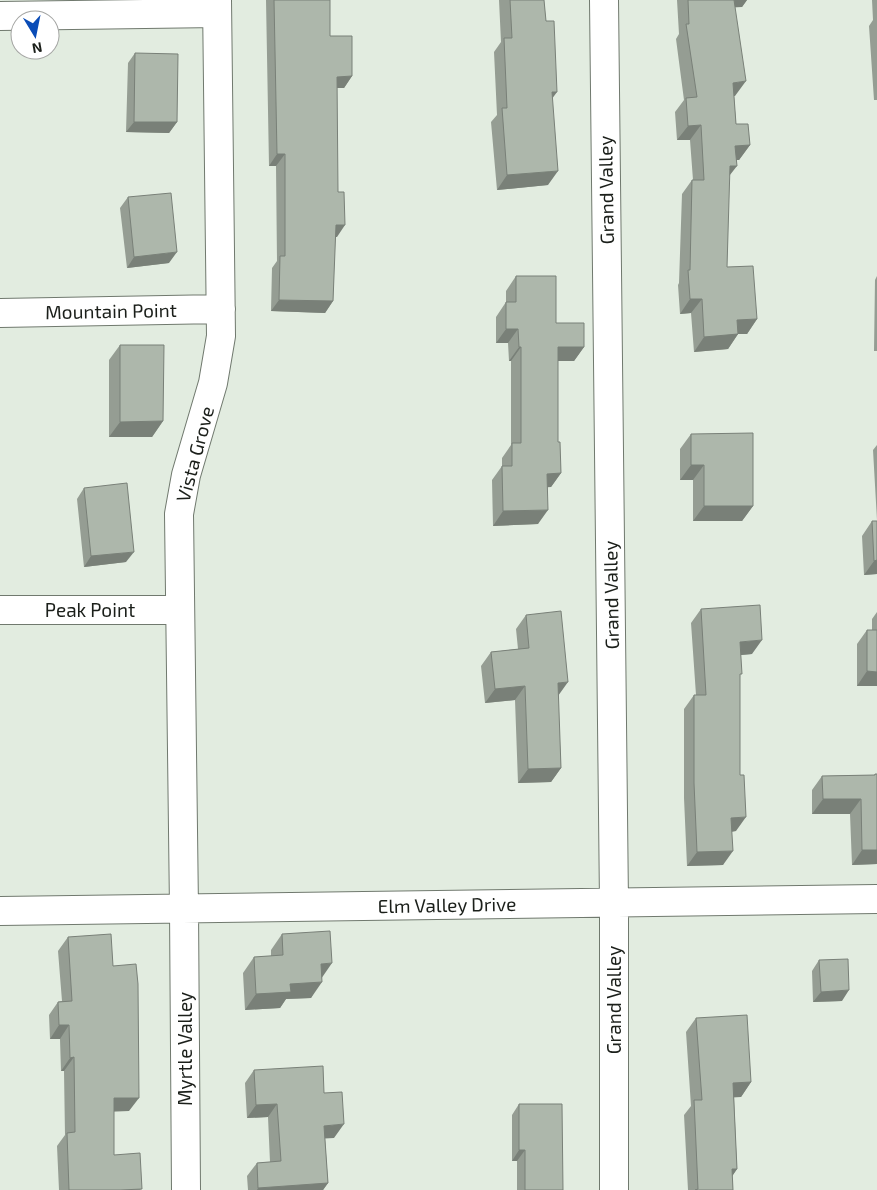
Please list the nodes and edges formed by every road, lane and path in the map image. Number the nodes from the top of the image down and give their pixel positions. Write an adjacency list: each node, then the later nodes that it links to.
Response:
1 (604, 0): 9 (street, Grand Valley)
2 (217, 7): 3 (street); 4 (street, Vista Grove)
3 (0, 16)
4 (221, 309): 5 (street, Mountain Point); 7 (street, Vista Grove)
5 (0, 314)
6 (0, 610): 7 (street, Peak Point)
7 (180, 610): 10 (street, Vista Grove)
8 (877, 899): 9 (street, Elm Valley Drive)
9 (614, 903): 10 (street, Elm Valley Drive); 13 (street, Grand Valley)
10 (184, 909): 11 (street, Elm Valley Drive); 12 (street, Myrtle Valley)
11 (8, 910)
12 (186, 1190)
13 (614, 1190)

